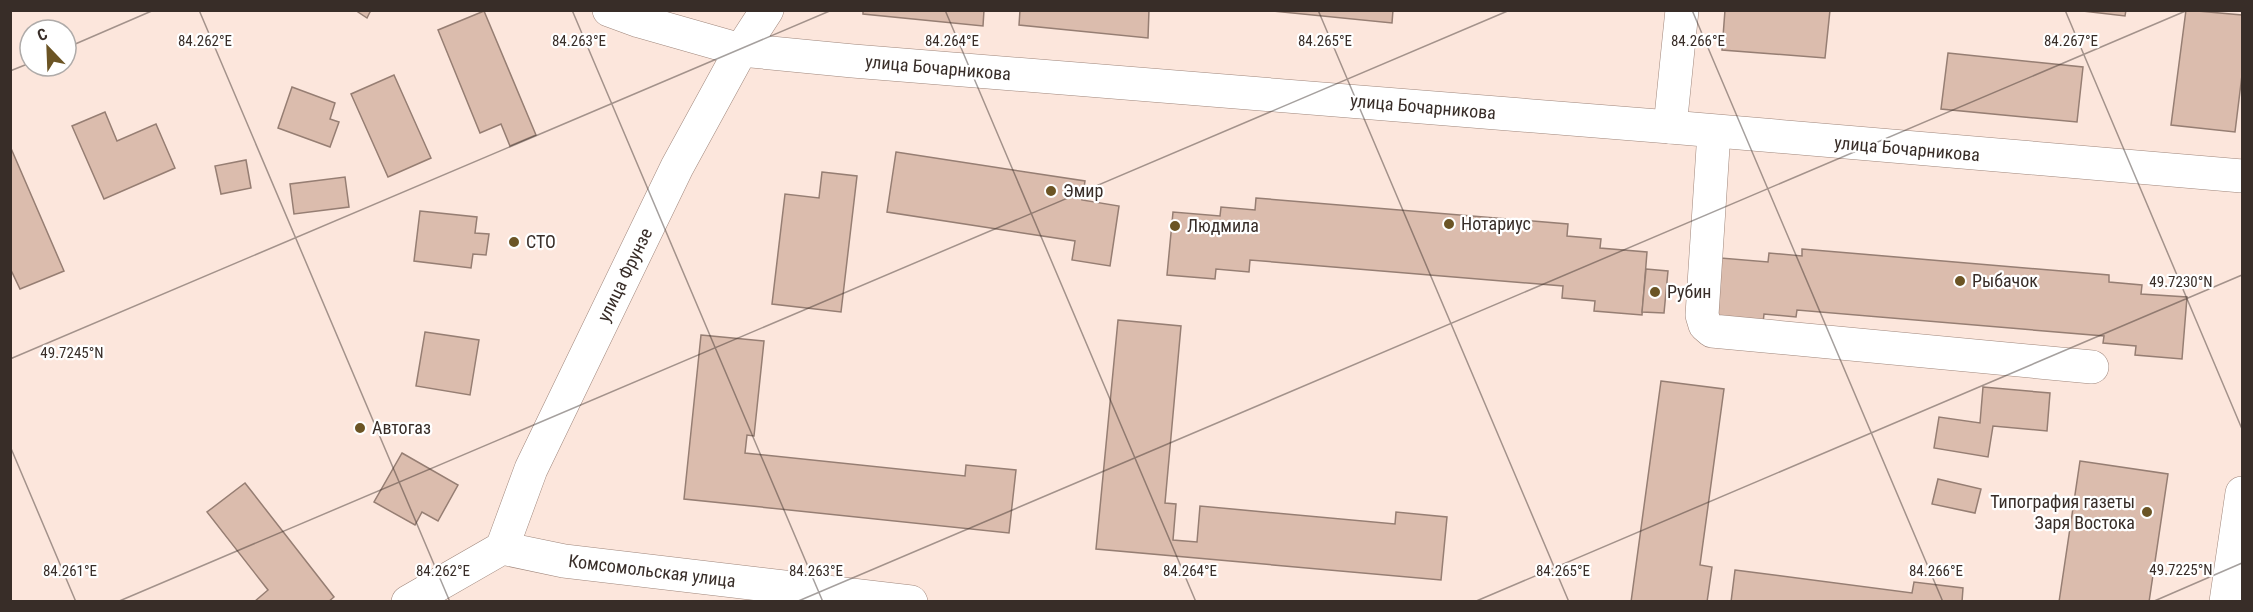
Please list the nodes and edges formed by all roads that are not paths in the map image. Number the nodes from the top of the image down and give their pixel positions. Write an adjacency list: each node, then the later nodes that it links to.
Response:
1 (609, 10): 4 (street, улица Бочарникова)
2 (767, 10): 4 (street, улица Фрунзе)
3 (1682, 10): 5 (street)
4 (741, 50): 5 (street, улица Бочарникова); 10 (street, улица Фрунзе)
5 (1670, 127): 6 (street, улица Бочарникова)
6 (1714, 132): 7 (street, улица Бочарникова); 8 (street)
7 (2242, 176)
8 (2092, 367)
9 (2242, 493): 13 (street)
10 (502, 548): 11 (street); 12 (street, Комсомольская улица)
11 (408, 602)
12 (911, 602)
13 (2226, 602)

